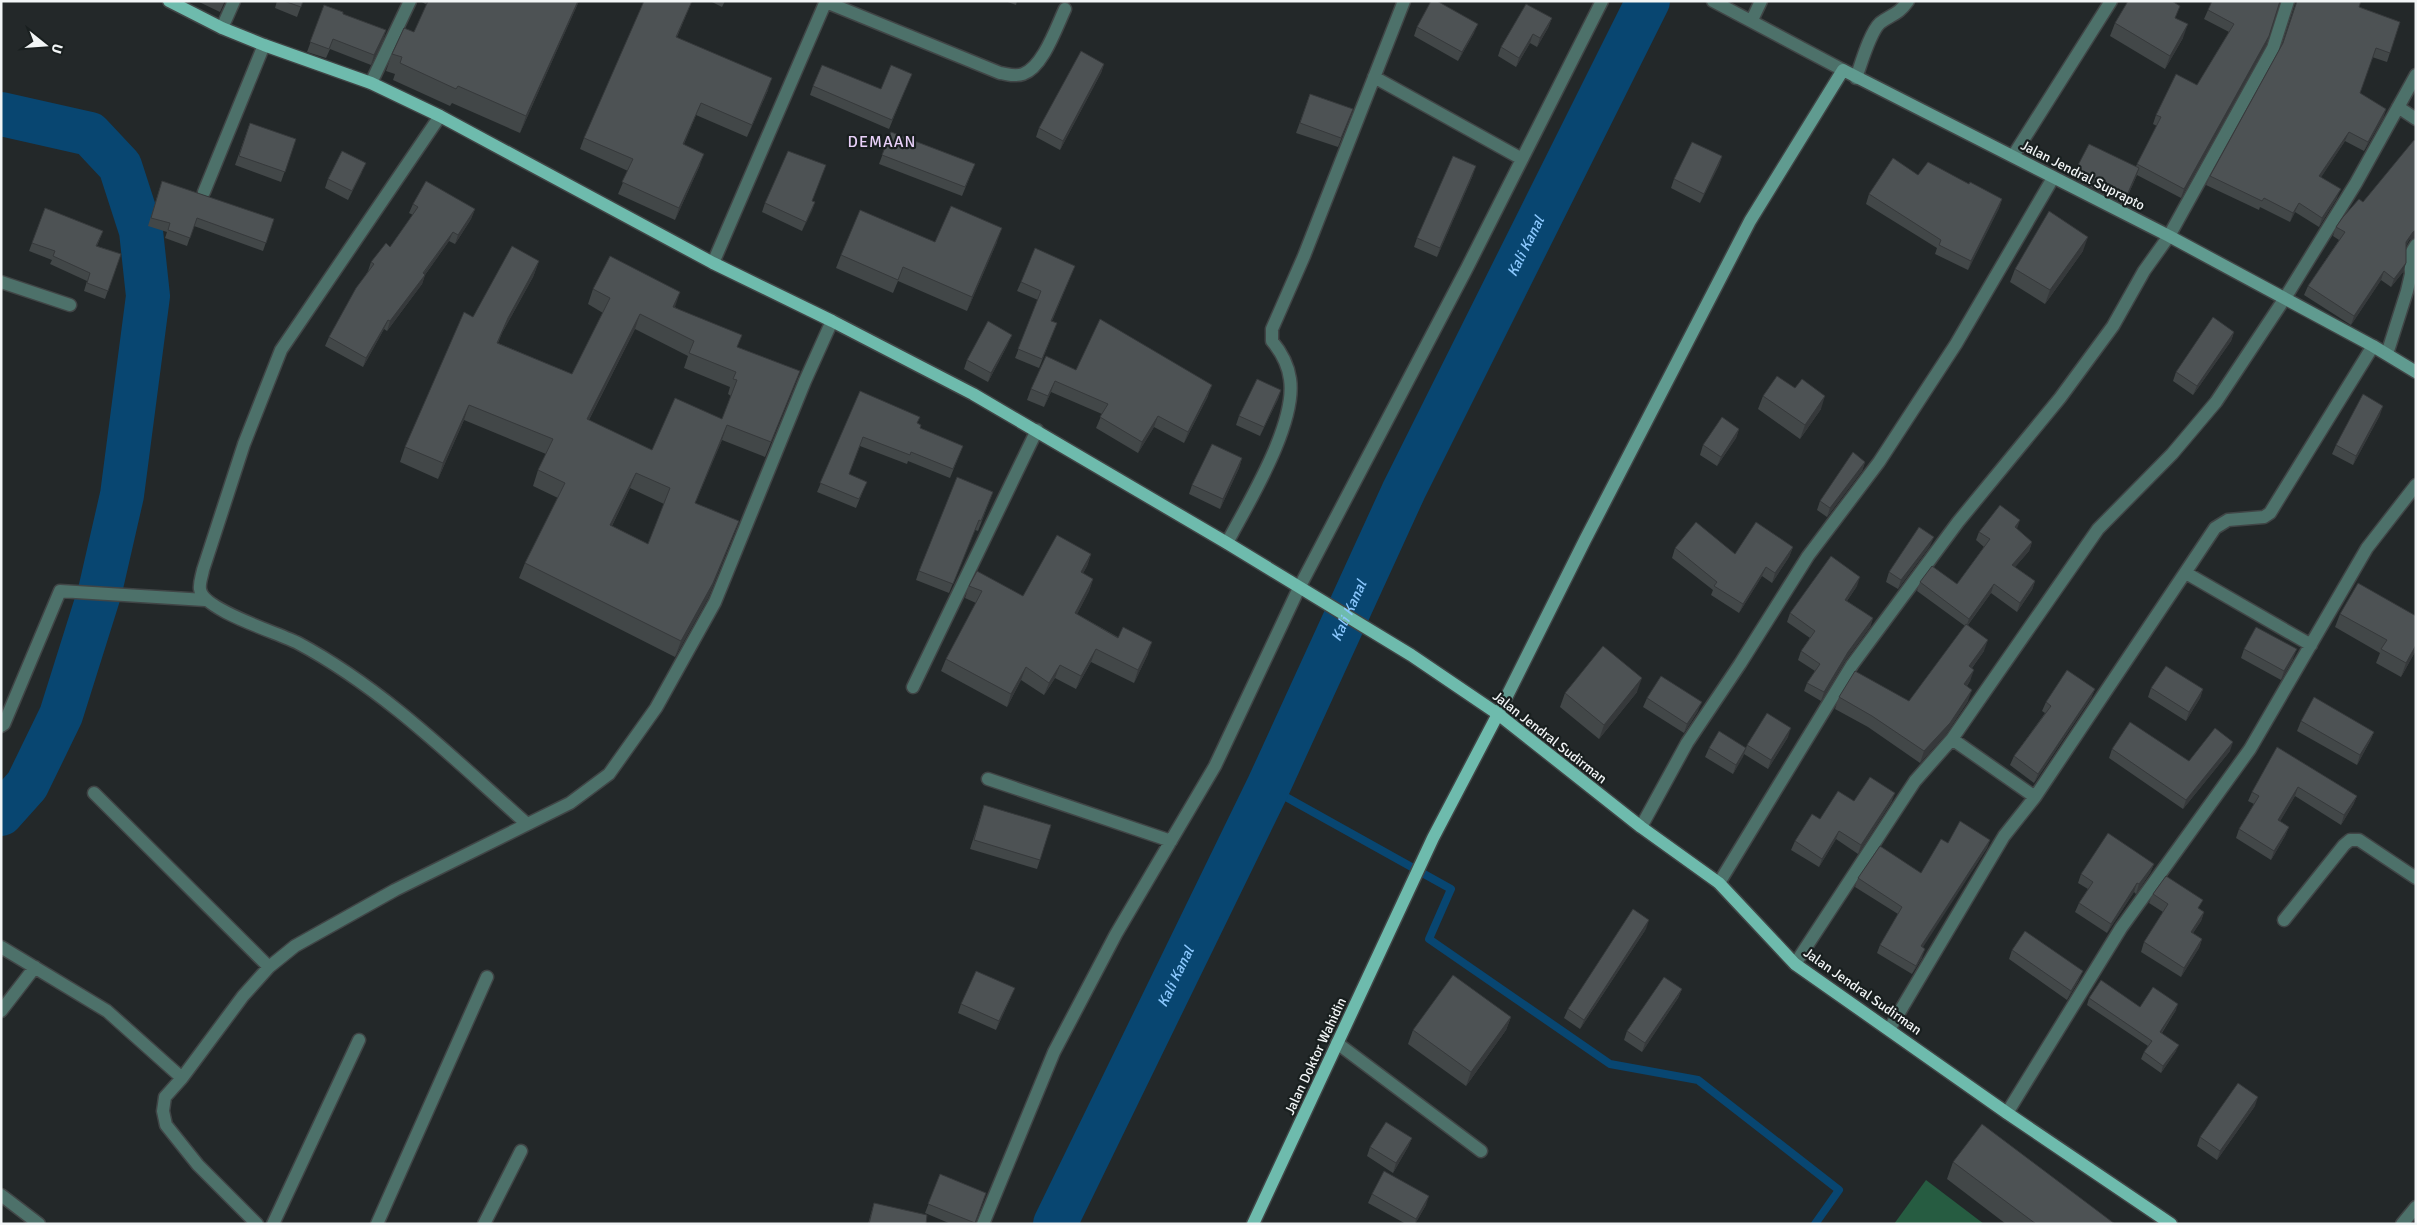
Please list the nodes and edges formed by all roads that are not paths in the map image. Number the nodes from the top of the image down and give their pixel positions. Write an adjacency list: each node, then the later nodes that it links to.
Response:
1 (169, 1): 14 (main road, Jalan Jendral Sudirman)
2 (234, 1): 14 (street)
3 (410, 1): 20 (street)
4 (826, 1): 12 (street); 30 (street)
5 (1404, 1): 18 (street)
6 (1602, 1): 25 (street)
7 (1713, 1): 13 (street, Jalan Jendral Suprapto)
8 (1761, 1): 13 (street)
9 (1908, 1): 19 (street)
10 (2110, 1): 24 (street)
11 (2288, 1): 28 (street)
12 (1065, 9)
13 (1752, 20): 16 (street, Jalan Jendral Suprapto)
14 (222, 28): 15 (main road, Jalan Jendral Sudirman)
15 (264, 45): 20 (main road, Jalan Jendral Sudirman); 27 (street)
16 (1842, 70): 19 (main road, Jalan Jendral Suprapto); 46 (main road)
17 (2416, 75): 21 (street)
18 (1374, 77): 25 (street); 40 (street)
19 (1856, 78): 24 (main road, Jalan Jendral Suprapto)
20 (372, 83): 22 (main road, Jalan Jendral Sudirman)
21 (2398, 107): 23 (street); 32 (street)
22 (440, 116): 30 (main road, Jalan Jendral Sudirman); 43 (street)
23 (2416, 119)
24 (2013, 156): 26 (main road, Jalan Jendral Suprapto)
25 (1522, 159): 42 (street)
26 (2053, 178): 28 (main road, Jalan Jendral Suprapto); 53 (street)
27 (204, 192)
28 (2169, 236): 32 (main road, Jalan Jendral Suprapto); 56 (street)
29 (2416, 246): 36 (street)
30 (713, 263): 34 (main road, Jalan Jendral Sudirman)
31 (1, 282): 33 (street)
32 (2285, 298): 35 (main road, Jalan Jendral Suprapto); 48 (street)
33 (70, 305)
34 (832, 321): 38 (main road, Jalan Jendral Sudirman); 52 (street)
35 (2373, 346): 36 (main road, Jalan Jendral Suprapto); 41 (street)
36 (2387, 354): 37 (main road, Jalan Jendral Suprapto)
37 (2416, 372)
38 (1037, 430): 40 (main road, Jalan Jendral Sudirman); 45 (street)
39 (2416, 485): 44 (street)
40 (1227, 543): 42 (main road, Jalan Jendral Sudirman)
41 (2186, 572): 44 (street); 51 (street)
42 (1299, 588): 46 (main road, Jalan Jendral Sudirman); 54 (street)
43 (205, 600): 47 (street); 52 (street)
44 (2311, 645): 68 (street)
45 (913, 687)
46 (1498, 714): 53 (main road, Jalan Jendral Sudirman); 66 (main road, Jalan Doktor Wahidin)
47 (1, 726)
48 (1952, 739): 51 (street); 59 (street)
49 (988, 779): 54 (street)
50 (94, 793): 61 (street)
51 (2035, 797): 64 (street)
52 (527, 824): 61 (street)
53 (1640, 827): 56 (main road, Jalan Jendral Sudirman)
54 (1171, 841): 78 (street)
55 (2416, 878): 57 (street)
56 (1719, 883): 59 (main road, Jalan Jendral Sudirman)
57 (2284, 920)
58 (1, 947): 60 (street)
59 (1795, 964): 64 (main road, Jalan Jendral Sudirman)
60 (34, 967): 63 (street); 67 (street)
61 (269, 968): 67 (street)
62 (487, 977): 76 (street)
63 (1, 1011)
64 (1890, 1028): 68 (main road, Jalan Jendral Sudirman)
65 (359, 1040): 75 (street)
66 (1337, 1043): 70 (street); 79 (main road, Jalan Doktor Wahidin)
67 (182, 1078): 74 (street)
68 (2007, 1113): 80 (main road, Jalan Jendral Sudirman)
69 (521, 1151): 77 (street)
70 (1481, 1151)
71 (2, 1198): 73 (street)
72 (2416, 1207): 81 (street)
73 (39, 1224)
74 (257, 1224)
75 (274, 1224)
76 (377, 1224)
77 (484, 1224)
78 (983, 1224)
79 (1253, 1224)
80 (2171, 1224)
81 (2402, 1224)

